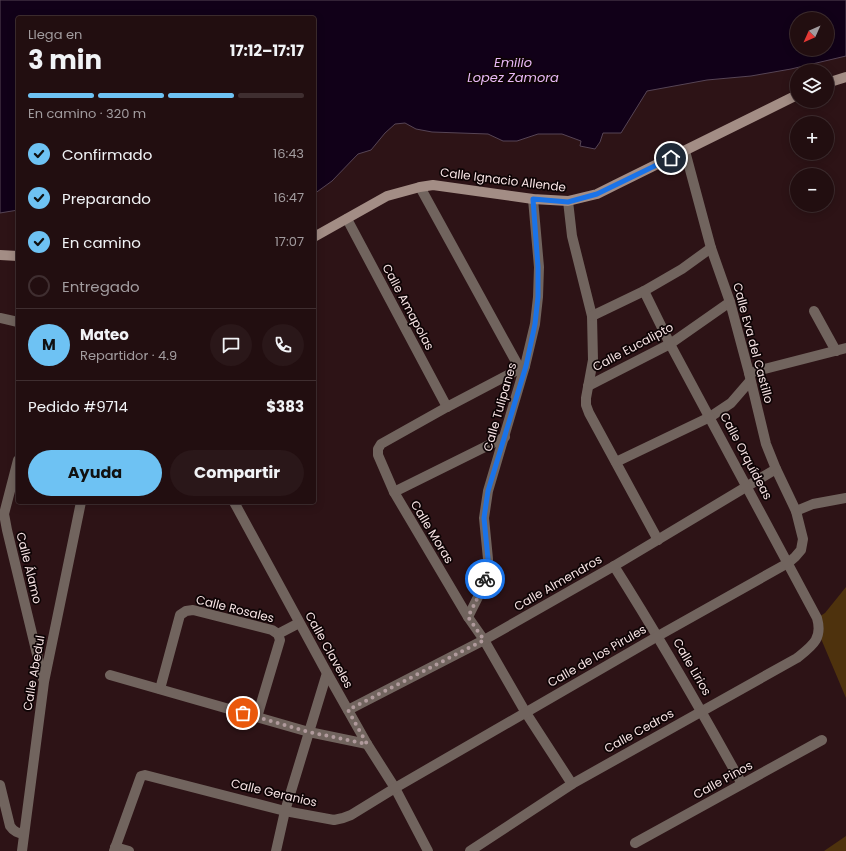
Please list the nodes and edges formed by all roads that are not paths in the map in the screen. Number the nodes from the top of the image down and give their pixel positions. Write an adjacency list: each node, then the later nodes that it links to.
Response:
1 (846, 78): 2 (street)
2 (834, 81)
3 (790, 98): 4 (street, Calle Ignacio Allende)
4 (685, 151): 7 (street, Calle Ignacio Allende); 10 (street, Calle Eva del Castillo)
5 (420, 187): 6 (street, Calle Ignacio Allende); 8 (street, Calle Ignacio Allende); 22 (street)
6 (533, 199): 7 (street, Calle Ignacio Allende); 22 (street, Calle Tulipanes)
7 (568, 202): 16 (street)
8 (347, 219): 9 (street, Calle Ignacio Allende); 25 (street, Calle Amapolas)
9 (316, 236)
10 (711, 248): 13 (street); 14 (street, Calle Eva del Castillo)
11 (0, 255): 12 (street)
12 (16, 256)
13 (644, 291): 16 (street); 19 (street, Calle Orquídeas)
14 (730, 302): 19 (street, Calle Eucalipto); 23 (street, Calle Eva del Castillo)
15 (814, 312): 21 (street)
16 (592, 316): 24 (street)
17 (0, 318): 18 (street)
18 (16, 322)
19 (670, 344): 24 (street, Calle Eucalipto); 26 (street, Calle Orquídeas)
20 (846, 348): 21 (street)
21 (836, 351): 23 (street)
22 (523, 367): 25 (street, Calle Moras); 27 (street, Calle Tulipanes)
23 (750, 376): 26 (street); 30 (street, Calle Eva del Castillo)
24 (588, 386): 28 (street)
25 (447, 407): 32 (street, Calle Moras)
26 (710, 417): 28 (street); 31 (street, Calle Orquídeas)
27 (505, 437): 32 (street); 42 (street, Calle Tulipanes)
28 (616, 462): 39 (street)
29 (16, 467): 37 (street, Calle Álamo)
30 (776, 469): 31 (street, Calle Almendros); 36 (street, Calle Eva del Castillo)
31 (747, 486): 39 (street, Calle Almendros); 40 (street, Calle Orquídeas)
32 (394, 492): 42 (street, Calle Moras)
33 (846, 498): 36 (street)
34 (81, 504): 50 (street, Calle Abedul)
35 (235, 504): 43 (street, Calle Claveles)
36 (796, 511): 38 (street, Calle Eva del Castillo)
37 (2, 514): 50 (street, Calle Álamo)
38 (803, 539): 40 (street, Calle de los Pirules)
39 (658, 540): 41 (street, Calle Almendros)
40 (788, 563): 45 (street, Calle Orquídeas); 46 (street, Calle de los Pirules)
41 (614, 566): 46 (street, Calle Lirios); 47 (street, Calle Almendros)
42 (468, 617): 47 (street, Calle Moras)
43 (299, 623): 44 (street); 48 (street, Calle Claveles)
44 (278, 634): 51 (street, Calle Rosales); 55 (street)
45 (819, 634): 53 (street, Calle Cedros)
46 (658, 636): 53 (street, Calle Lirios); 54 (street, Calle de los Pirules)
47 (484, 640): 52 (street, Calle Almendros); 54 (street, Calle Moras)
48 (327, 673): 52 (street, Calle Claveles); 56 (street)
49 (110, 675): 51 (street)
50 (44, 682): 64 (street, Calle Abedul)
51 (160, 689): 55 (street)
52 (348, 710): 58 (street, Calle Claveles)
53 (702, 711): 59 (street, Calle Cedros); 60 (street, Calle Lirios)
54 (526, 713): 59 (street, Calle Moras); 62 (street, Calle de los Pirules)
55 (257, 717): 56 (street)
56 (309, 732): 58 (street); 63 (street)
57 (822, 740): 60 (street, Calle Pinos)
58 (367, 744): 62 (street, Calle Claveles)
59 (572, 784): 71 (street, Calle Cedros)
60 (742, 784): 65 (street, Calle Pinos)
61 (0, 785): 64 (street)
62 (395, 788): 63 (street, Calle Geranios); 70 (street, Calle Claveles)
63 (285, 810): 66 (street, Calle Geranios); 69 (street)
64 (24, 834): 67 (street, Calle Abedul)
65 (635, 843)
66 (115, 849): 68 (street)
67 (22, 851)
68 (129, 851)
69 (276, 851)
70 (428, 851)
71 (470, 851)

